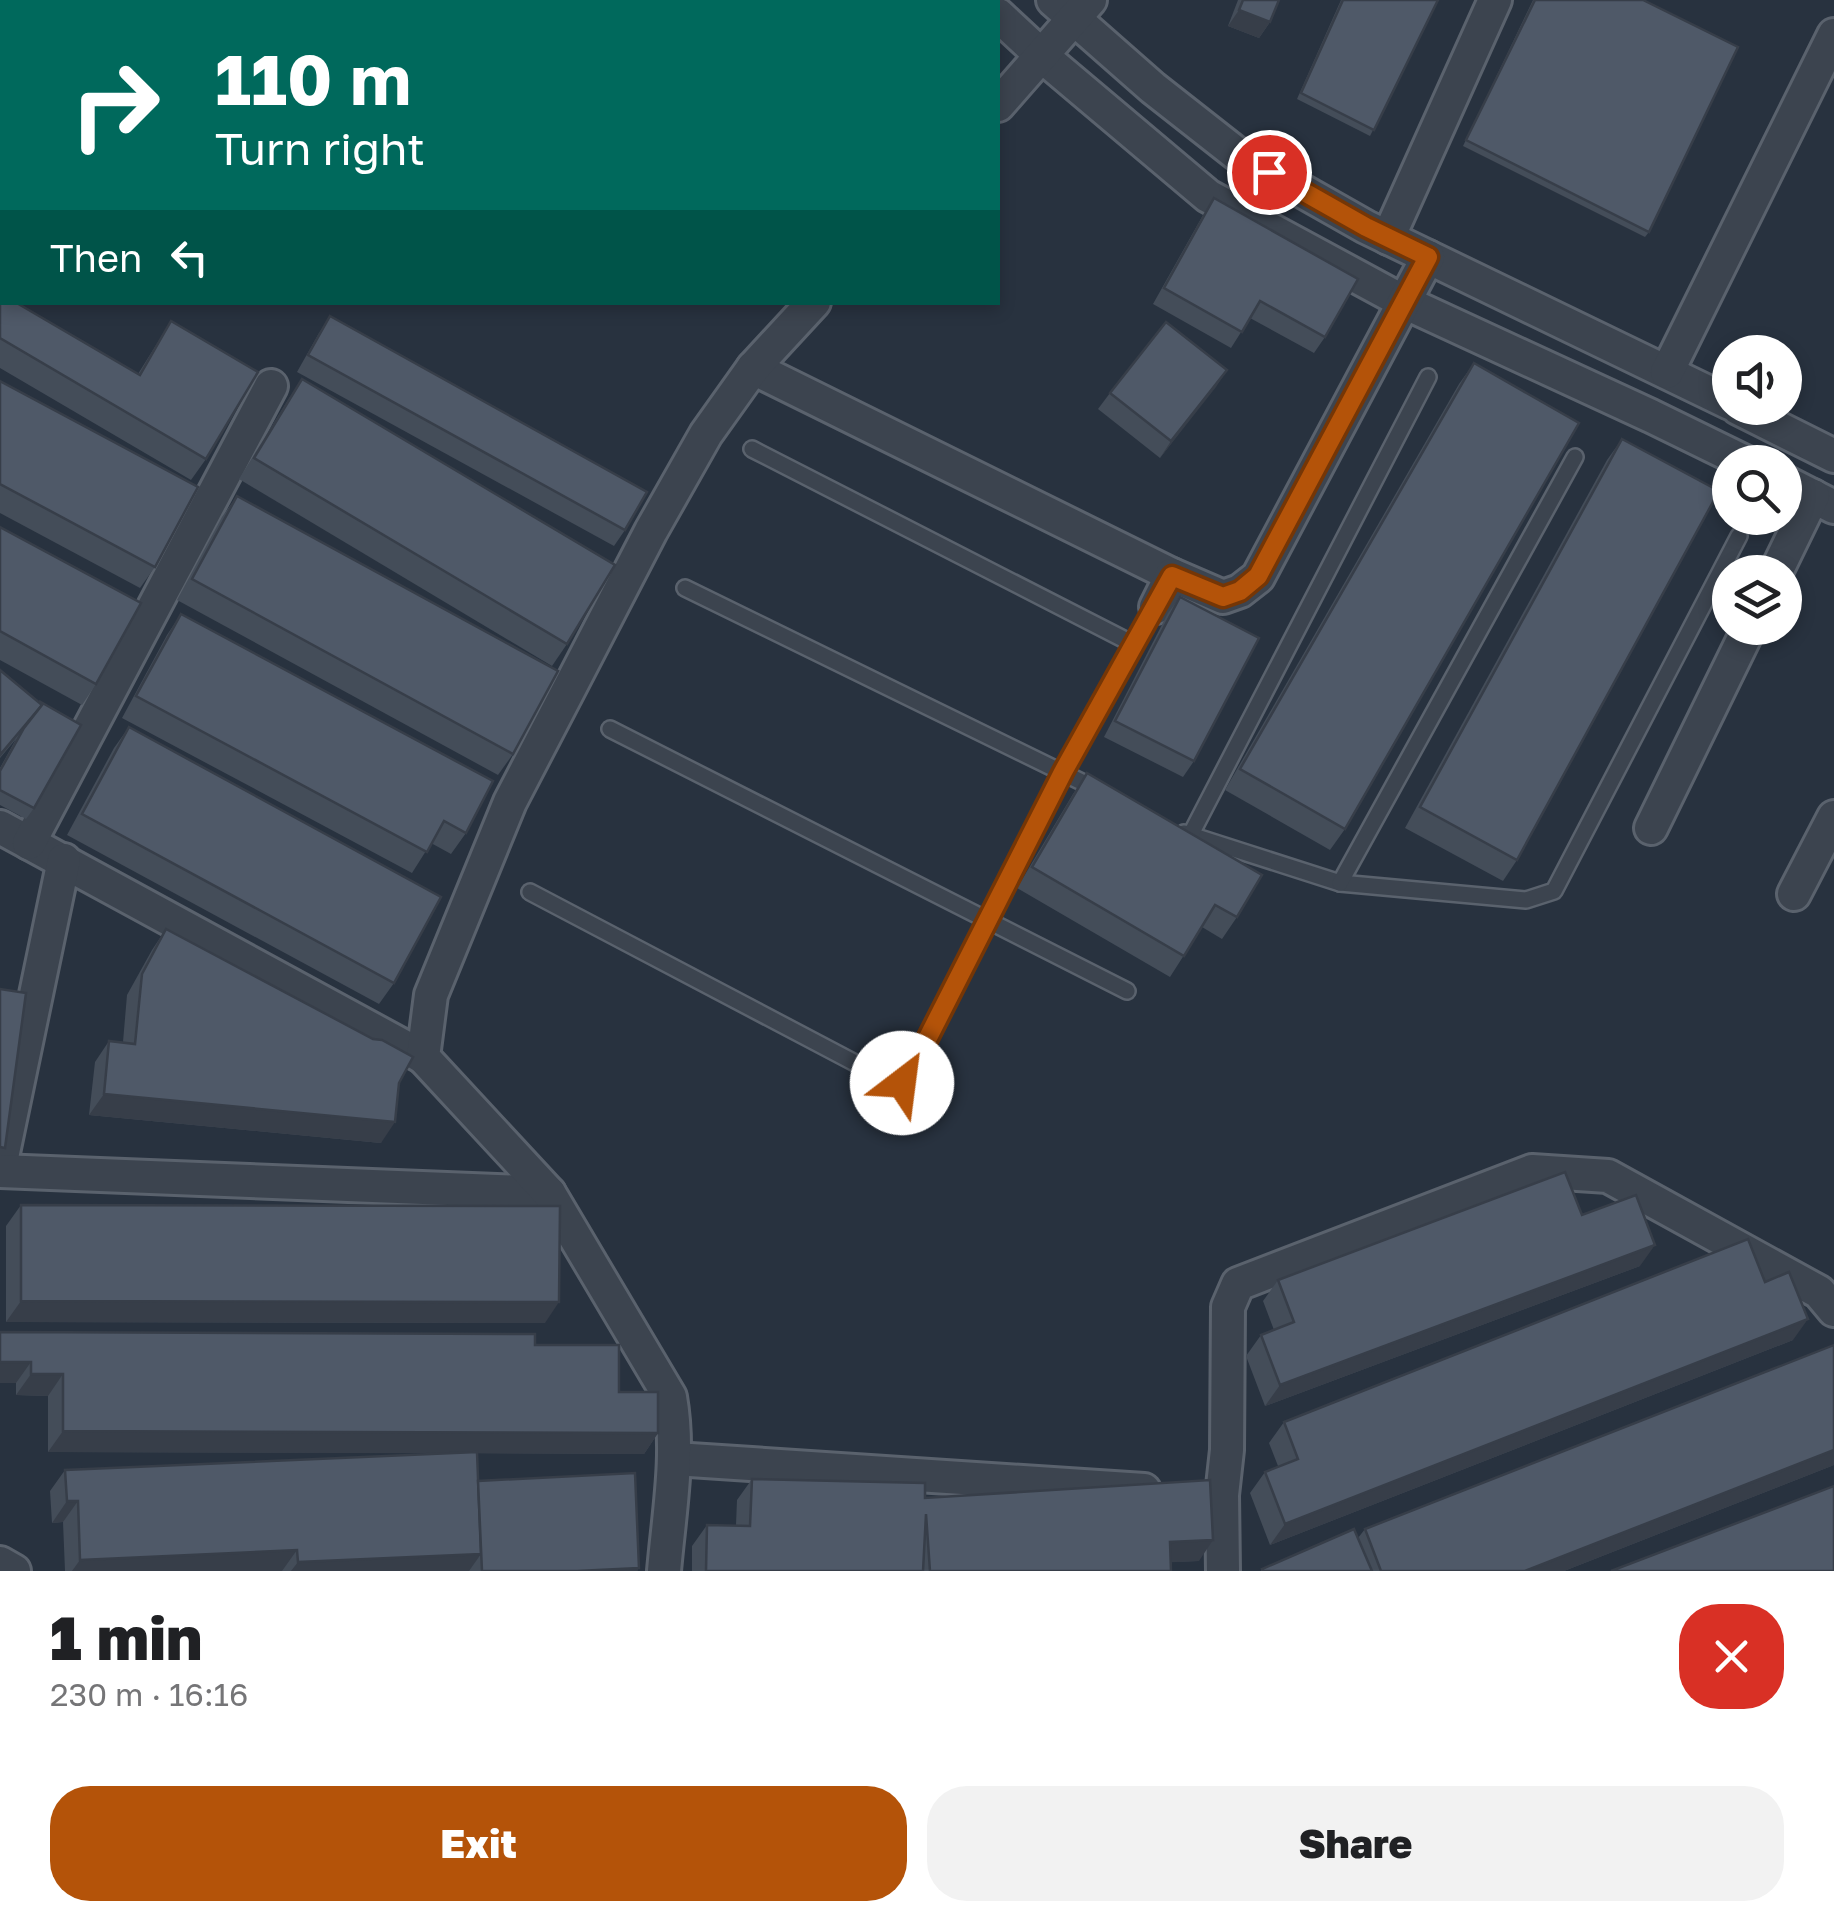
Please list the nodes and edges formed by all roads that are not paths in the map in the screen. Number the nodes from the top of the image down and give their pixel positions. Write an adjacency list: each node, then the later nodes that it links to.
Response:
1 (1495, 0): 7 (street)
2 (1073, 6): 5 (street); 7 (street)
3 (1000, 17): 5 (street)
4 (1834, 35): 12 (street)
5 (1042, 56): 6 (street); 9 (street)
6 (1000, 102)
7 (1388, 238): 8 (street)
8 (1428, 257): 9 (street); 12 (street)
9 (1404, 302): 17 (street); 24 (street)
10 (811, 305): 11 (street)
11 (753, 368): 24 (street); 44 (street)
12 (1667, 372): 15 (street)
13 (1428, 377): 36 (lane)
14 (271, 386): 37 (street)
15 (1712, 395)
16 (1775, 425): 19 (street)
17 (1712, 446)
18 (752, 448): 27 (lane)
19 (1832, 451)
20 (1575, 458): 39 (lane)
21 (1811, 495): 23 (street)
22 (1739, 536): 39 (lane)
23 (1784, 555)
24 (1172, 576): 26 (street)
25 (685, 588): 30 (lane)
26 (1156, 607): 27 (lane)
27 (1135, 644): 30 (lane)
28 (1741, 645): 35 (street)
29 (610, 729): 42 (lane)
30 (1063, 772): 31 (lane); 42 (lane)
31 (1110, 796)
32 (1834, 817): 41 (street)
33 (0, 827): 37 (street)
34 (1174, 828): 36 (lane)
35 (1652, 828)
36 (1190, 836): 39 (lane)
37 (29, 843): 38 (street)
38 (64, 860): 44 (street); 45 (street)
39 (1340, 884)
40 (530, 892): 42 (lane)
41 (1794, 894)
42 (988, 920): 43 (lane)
43 (1127, 991)
44 (423, 1057): 46 (street)
45 (0, 1169): 46 (street)
46 (549, 1193): 48 (street)
47 (1834, 1310): 49 (street)
48 (675, 1459): 49 (street); 52 (street)
49 (1222, 1495): 53 (street)
50 (0, 1564): 51 (street)
51 (14, 1571)
52 (664, 1571)
53 (1223, 1571)

